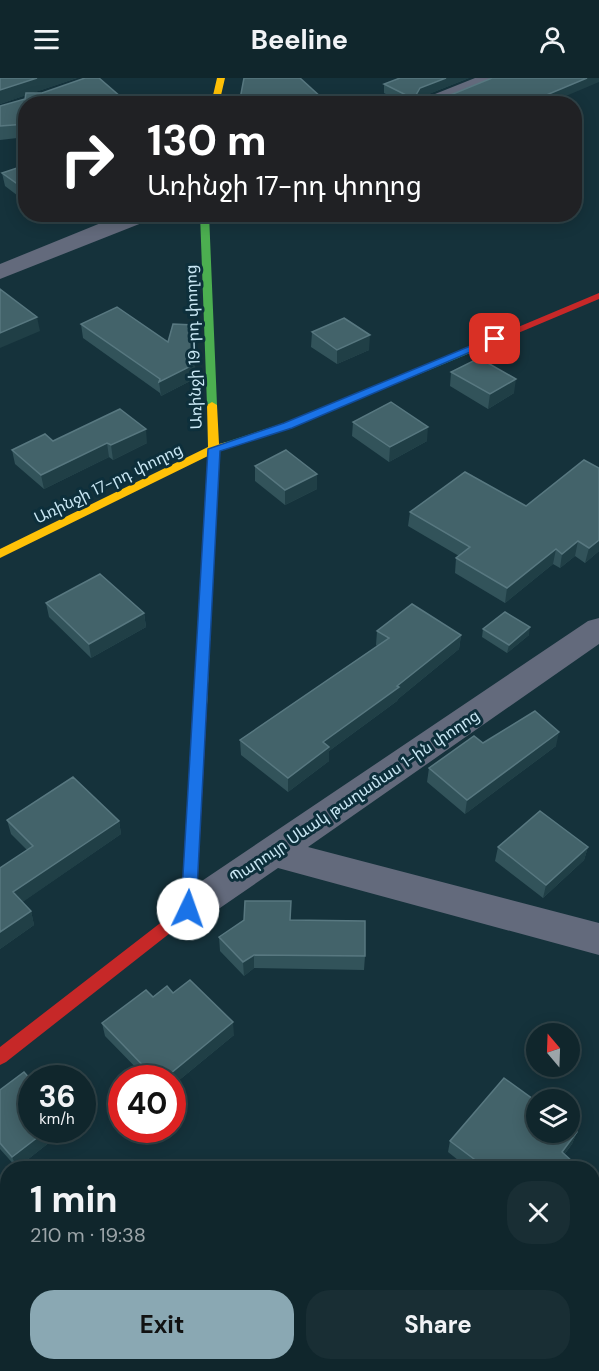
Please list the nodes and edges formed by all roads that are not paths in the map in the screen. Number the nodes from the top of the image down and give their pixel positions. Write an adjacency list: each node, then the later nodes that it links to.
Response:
1 (221, 78): 3 (street)
2 (492, 78): 4 (street)
3 (217, 96)
4 (447, 96)
5 (124, 222): 7 (street)
6 (204, 222): 9 (street, Առինջի 19-րդ փողոց)
7 (0, 272)
8 (599, 296): 9 (street, Առինջի 17-րդ փողոց)
9 (214, 449): 10 (street, Առինջի 17-րդ փողոց); 13 (street, Առինջի 19-րդ փողոց)
10 (0, 554)
11 (599, 628): 12 (street, Պարույր Սևակ թաղամաս 1-ին փողոց)
12 (273, 852): 13 (street, Պարույր Սևակ թաղամաս 1-ին փողոց); 14 (street)
13 (188, 909): 15 (street, Պարույր Սևակ թաղամաս 1-ին փողոց)
14 (599, 939)
15 (0, 1057)

